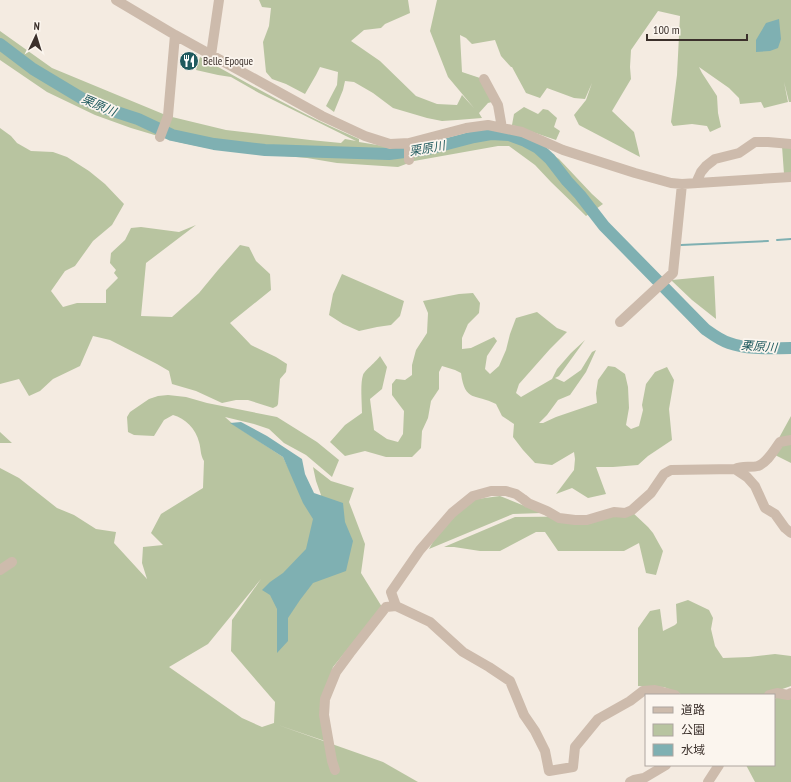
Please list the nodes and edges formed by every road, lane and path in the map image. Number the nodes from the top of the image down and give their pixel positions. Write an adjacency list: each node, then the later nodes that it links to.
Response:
1 (116, 0): 3 (street)
2 (219, 0): 4 (street)
3 (175, 36): 4 (street); 7 (street)
4 (211, 55): 9 (street)
5 (484, 79): 6 (street)
6 (502, 128): 9 (street); 13 (street)
7 (160, 137)
8 (791, 144): 12 (street)
9 (409, 145): 10 (street)
10 (409, 160)
11 (791, 178): 12 (street)
12 (696, 183): 13 (street)
13 (682, 184): 14 (street)
14 (620, 322)
15 (791, 440): 16 (street)
16 (735, 469): 17 (street); 20 (street)
17 (791, 533)
18 (12, 562): 19 (street)
19 (0, 570)
20 (396, 606): 22 (street); 26 (street)
21 (791, 693): 23 (street)
22 (671, 694)
23 (773, 694)
24 (664, 766): 27 (street)
25 (717, 766): 28 (street)
26 (335, 770)
27 (630, 782)
28 (708, 782)

